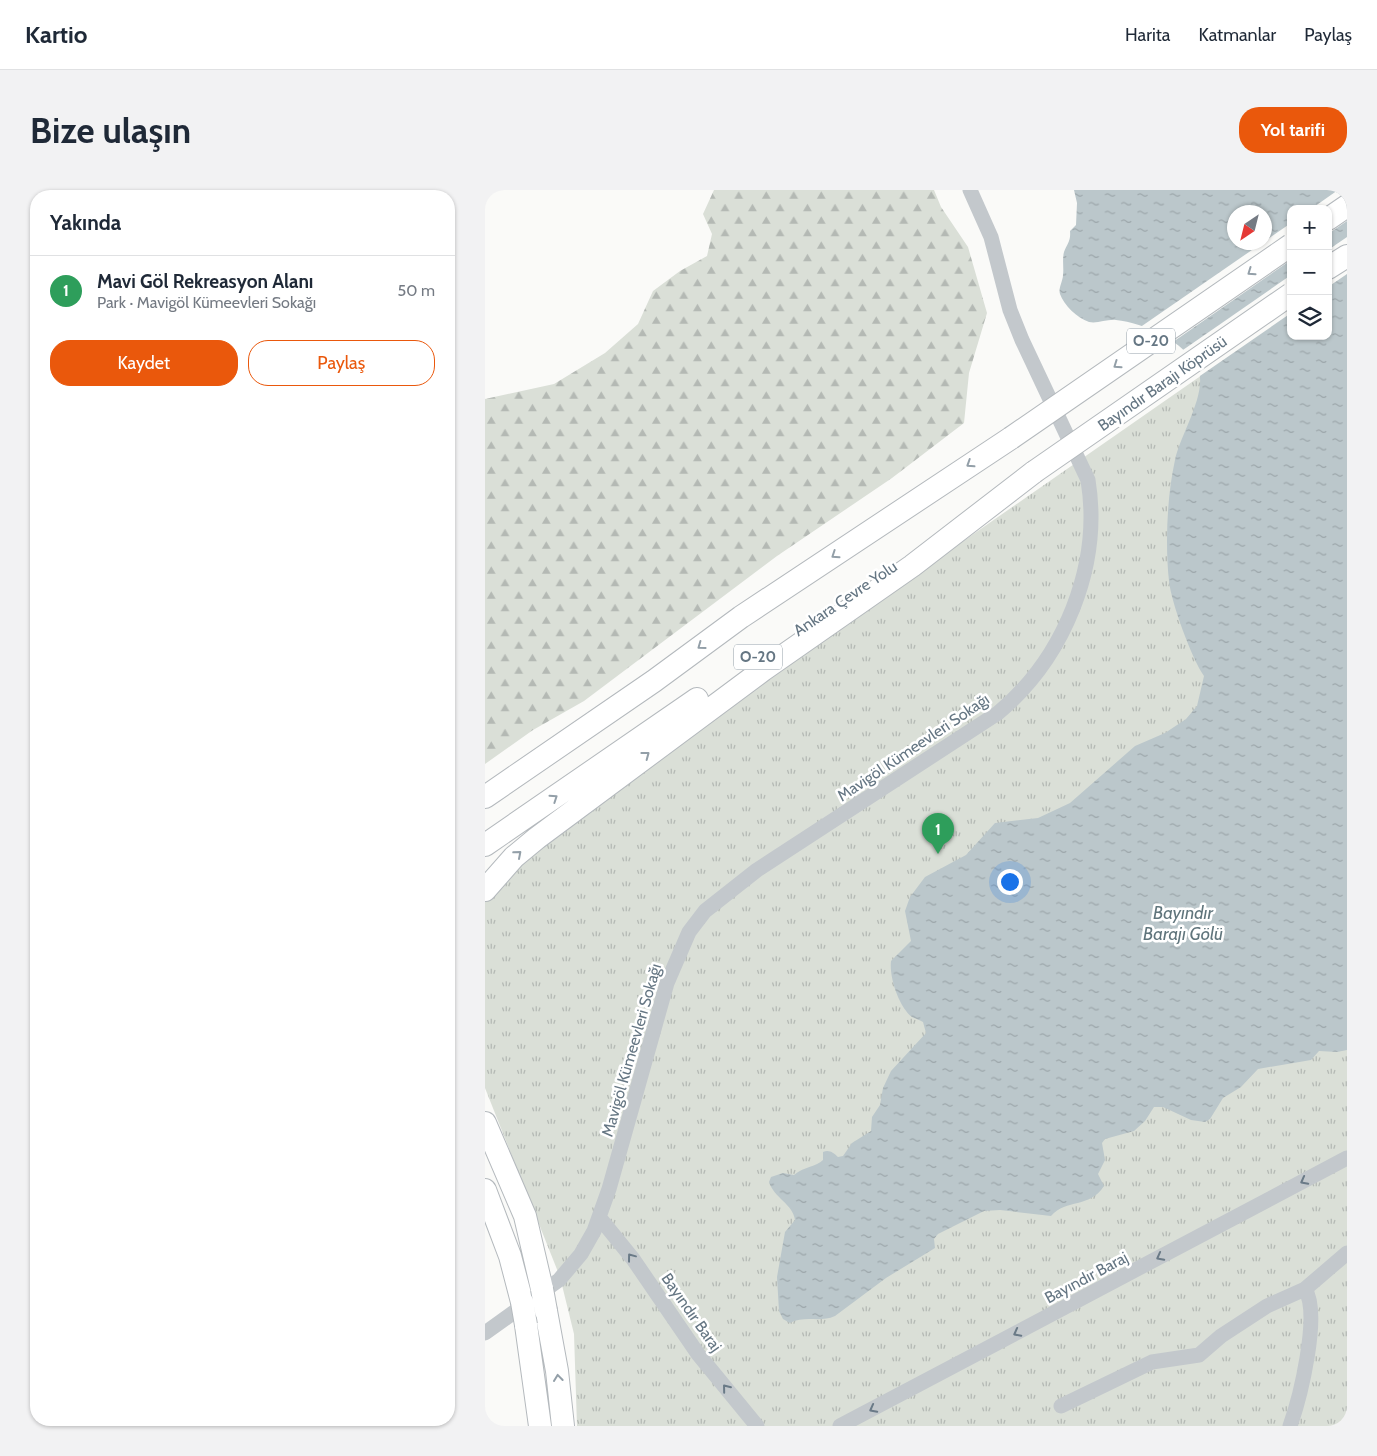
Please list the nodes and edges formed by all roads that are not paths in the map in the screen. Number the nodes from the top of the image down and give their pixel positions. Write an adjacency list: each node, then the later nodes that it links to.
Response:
1 (970, 190): 19 (street, Mavigöl Kümeevleri Sokağı)
2 (1347, 206): 3 (highway)
3 (1332, 216)
4 (1287, 248): 9 (highway, O-20, one-way to 9, bridge)
5 (1347, 256): 6 (highway)
6 (1332, 265)
7 (1290, 295): 8 (highway, Bayındır Barajı Köprüsü / O-20, bridge)
8 (1034, 472): 12 (highway, Ankara Çevre Yolu / O-20, one-way to 8); 13 (highway, one-way to 8)
9 (654, 680): 10 (highway); 11 (highway, O-20)
10 (485, 780)
11 (485, 797)
12 (485, 845)
13 (485, 890)
14 (485, 1124): 21 (highway)
15 (485, 1142): 21 (highway)
16 (1347, 1158): 31 (street, Bayındır Baraj, one-way to 31)
17 (485, 1190): 23 (highway)
18 (485, 1210): 23 (highway)
19 (599, 1218): 21 (street, Mavigöl Kümeevleri Sokağı); 30 (street, Bayındır Baraj, one-way to 19)
20 (1347, 1253): 22 (street)
21 (550, 1284): 25 (street, Mavigöl Kümeevleri Sokağı); 29 (highway, one-way to 21, bridge)
22 (1305, 1289): 26 (street); 32 (street)
23 (522, 1302): 24 (highway, bridge)
24 (526, 1325): 27 (highway); 28 (highway)
25 (485, 1333)
26 (1061, 1406)
27 (531, 1426)
28 (540, 1426)
29 (563, 1426)
30 (757, 1426)
31 (841, 1426)
32 (1290, 1426)

